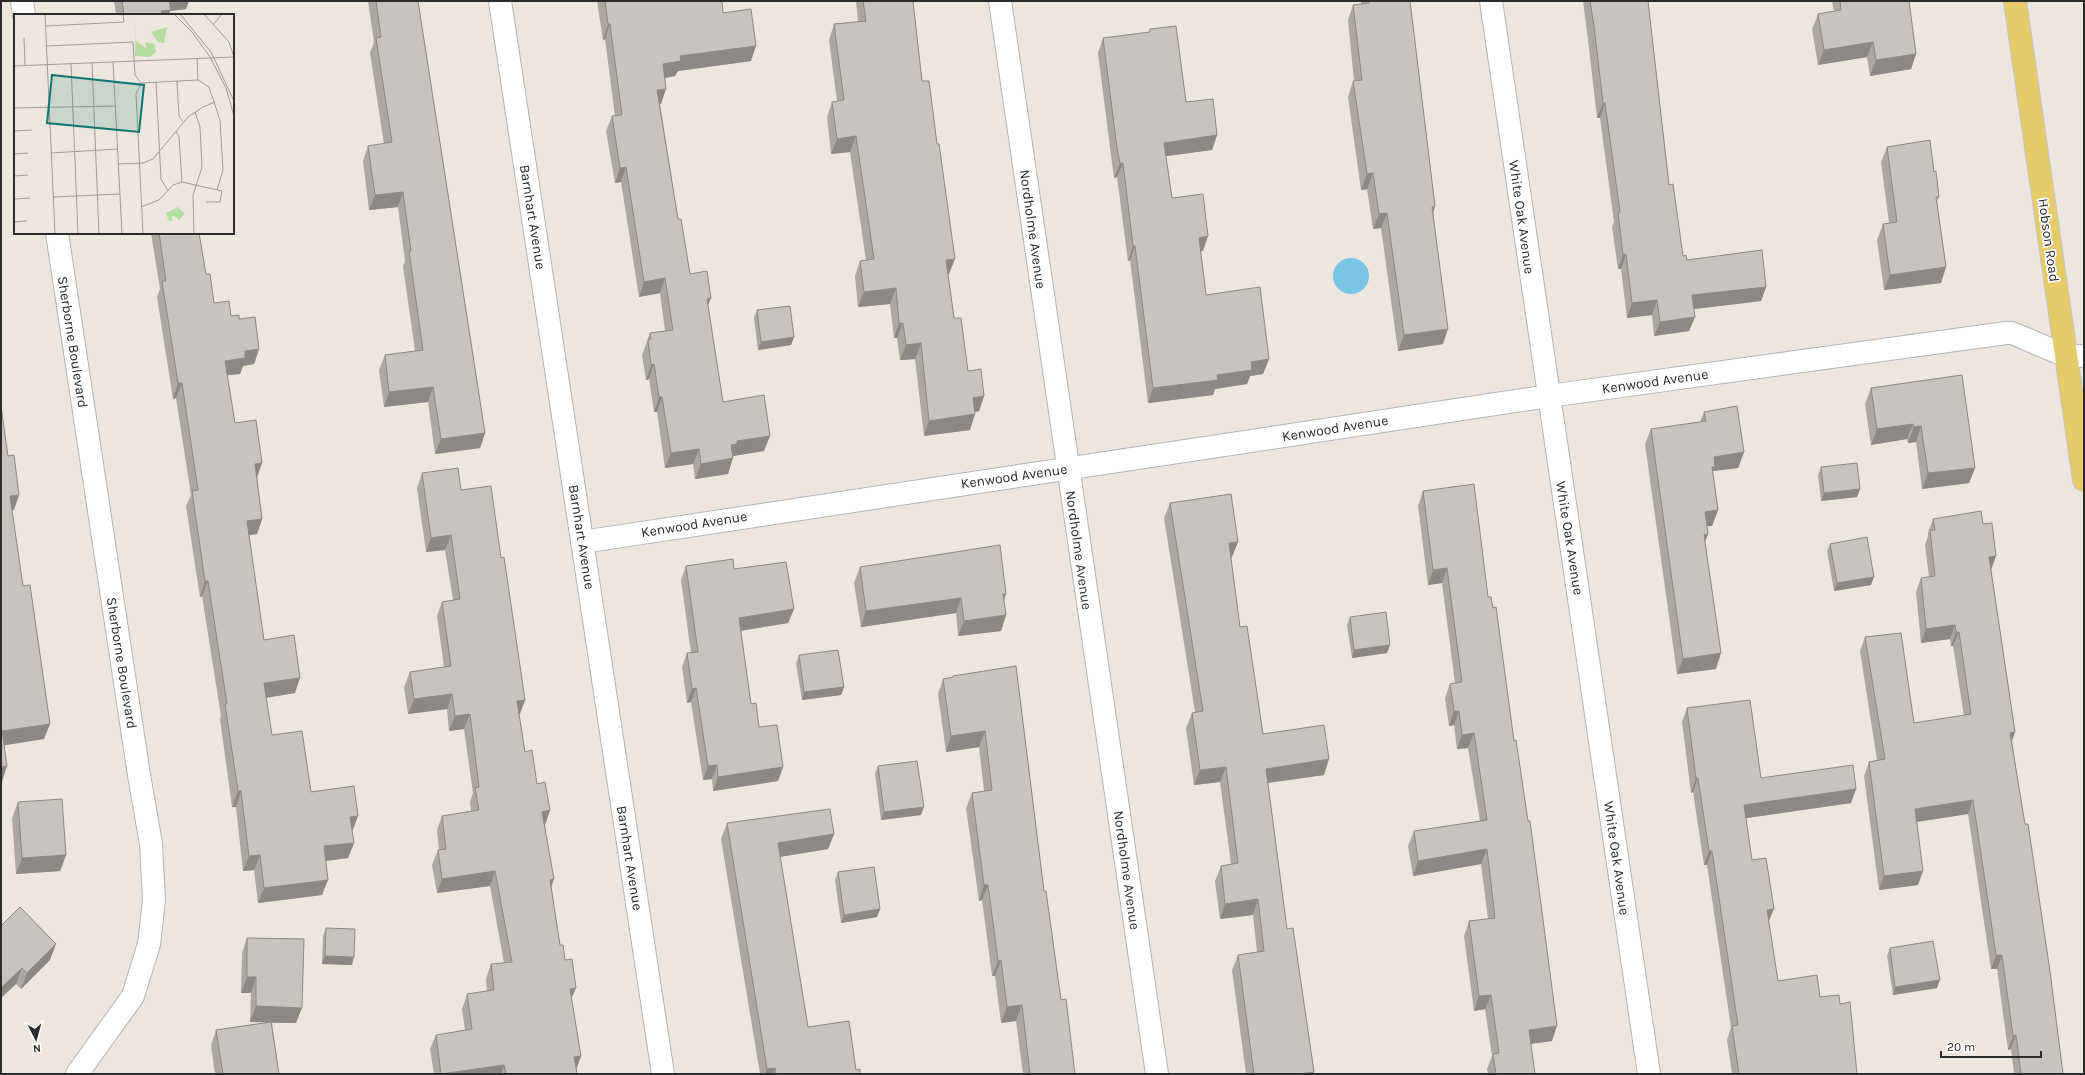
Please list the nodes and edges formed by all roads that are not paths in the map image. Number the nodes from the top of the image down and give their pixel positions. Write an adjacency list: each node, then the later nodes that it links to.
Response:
1 (22, 1): 6 (street)
2 (500, 1): 12 (street, Barnhart Avenue)
3 (1000, 1): 10 (street, Nordholme Avenue)
4 (1491, 1): 9 (street, White Oak Avenue)
5 (2015, 1): 8 (main road, Hobson Road)
6 (24, 14)
7 (57, 234): 13 (street, Sherborne Boulevard)
8 (2075, 356): 9 (street, Kenwood Avenue); 11 (main road, Hobson Road)
9 (1549, 396): 10 (street, Kenwood Avenue); 16 (street, White Oak Avenue)
10 (1068, 468): 12 (street, Kenwood Avenue); 15 (street, Nordholme Avenue)
11 (2084, 480)
12 (582, 542): 14 (street, Barnhart Avenue)
13 (77, 1074)
14 (663, 1074)
15 (1157, 1074)
16 (1649, 1074)

